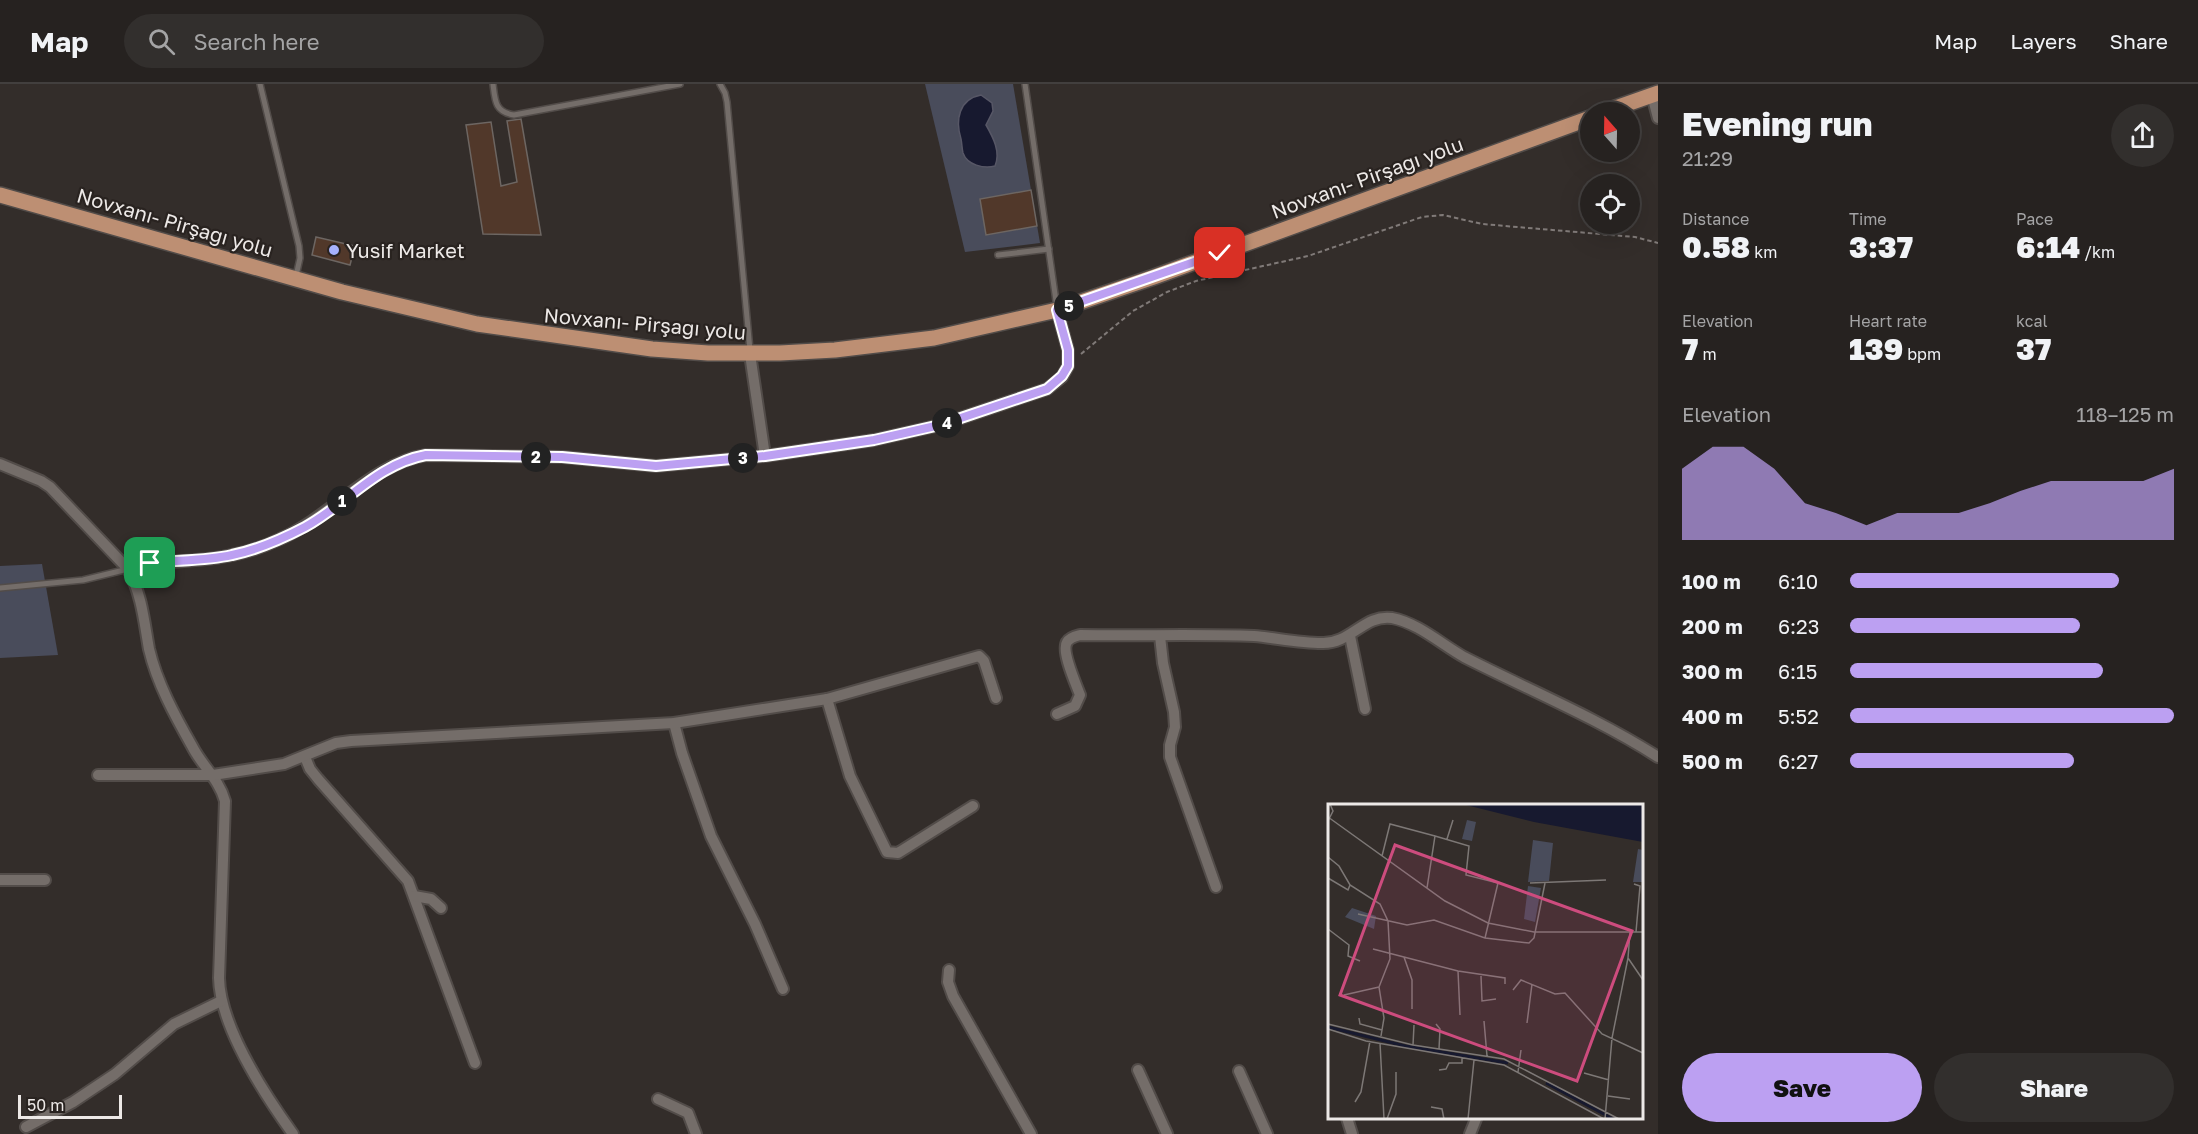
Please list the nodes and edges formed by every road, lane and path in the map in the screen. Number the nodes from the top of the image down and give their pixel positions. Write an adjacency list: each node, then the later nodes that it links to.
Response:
1 (260, 84): 14 (lane)
2 (493, 84): 3 (lane)
3 (680, 84)
4 (720, 84): 16 (lane)
5 (1026, 84): 12 (lane)
6 (1655, 94): 7 (main road); 8 (street)
7 (1632, 102)
8 (1658, 118)
9 (1580, 122): 15 (main road, Novxanı- Pirşağı yolu)
10 (0, 195): 14 (main road, Novxanı- Pirşağı yolu)
11 (1658, 243): 17 (path)
12 (1049, 249): 13 (lane); 15 (lane)
13 (998, 255)
14 (296, 277): 16 (main road, Novxanı- Pirşağı yolu)
15 (1057, 310): 16 (main road, Novxanı- Pirşağı yolu); 17 (street)
16 (750, 354): 18 (street)
17 (1068, 366): 18 (street)
18 (765, 456): 20 (street)
19 (0, 464): 20 (street)
20 (128, 569): 21 (lane); 31 (street)
21 (0, 588)
22 (1160, 636): 23 (street); 27 (street); 36 (street)
23 (1350, 636): 26 (street); 30 (street)
24 (996, 698): 25 (street)
25 (826, 699): 28 (street); 33 (street)
26 (1365, 709)
27 (1057, 714)
28 (674, 723): 29 (street); 40 (street)
29 (305, 757): 31 (street); 37 (street)
30 (1658, 757)
31 (213, 775): 32 (street); 41 (street)
32 (98, 776)
33 (973, 806)
34 (0, 880): 35 (street)
35 (45, 880)
36 (1216, 886)
37 (414, 896): 38 (street); 42 (street)
38 (441, 908)
39 (949, 970): 51 (street)
40 (783, 989)
41 (221, 1001): 48 (street); 49 (street)
42 (475, 1063)
43 (1138, 1070): 52 (street)
44 (1239, 1071): 53 (street)
45 (658, 1099): 50 (street)
46 (1347, 1119): 54 (street)
47 (1476, 1119): 55 (street)
48 (26, 1126)
49 (293, 1134)
50 (696, 1134)
51 (1031, 1134)
52 (1167, 1134)
53 (1267, 1134)
54 (1352, 1134)
55 (1470, 1134)

